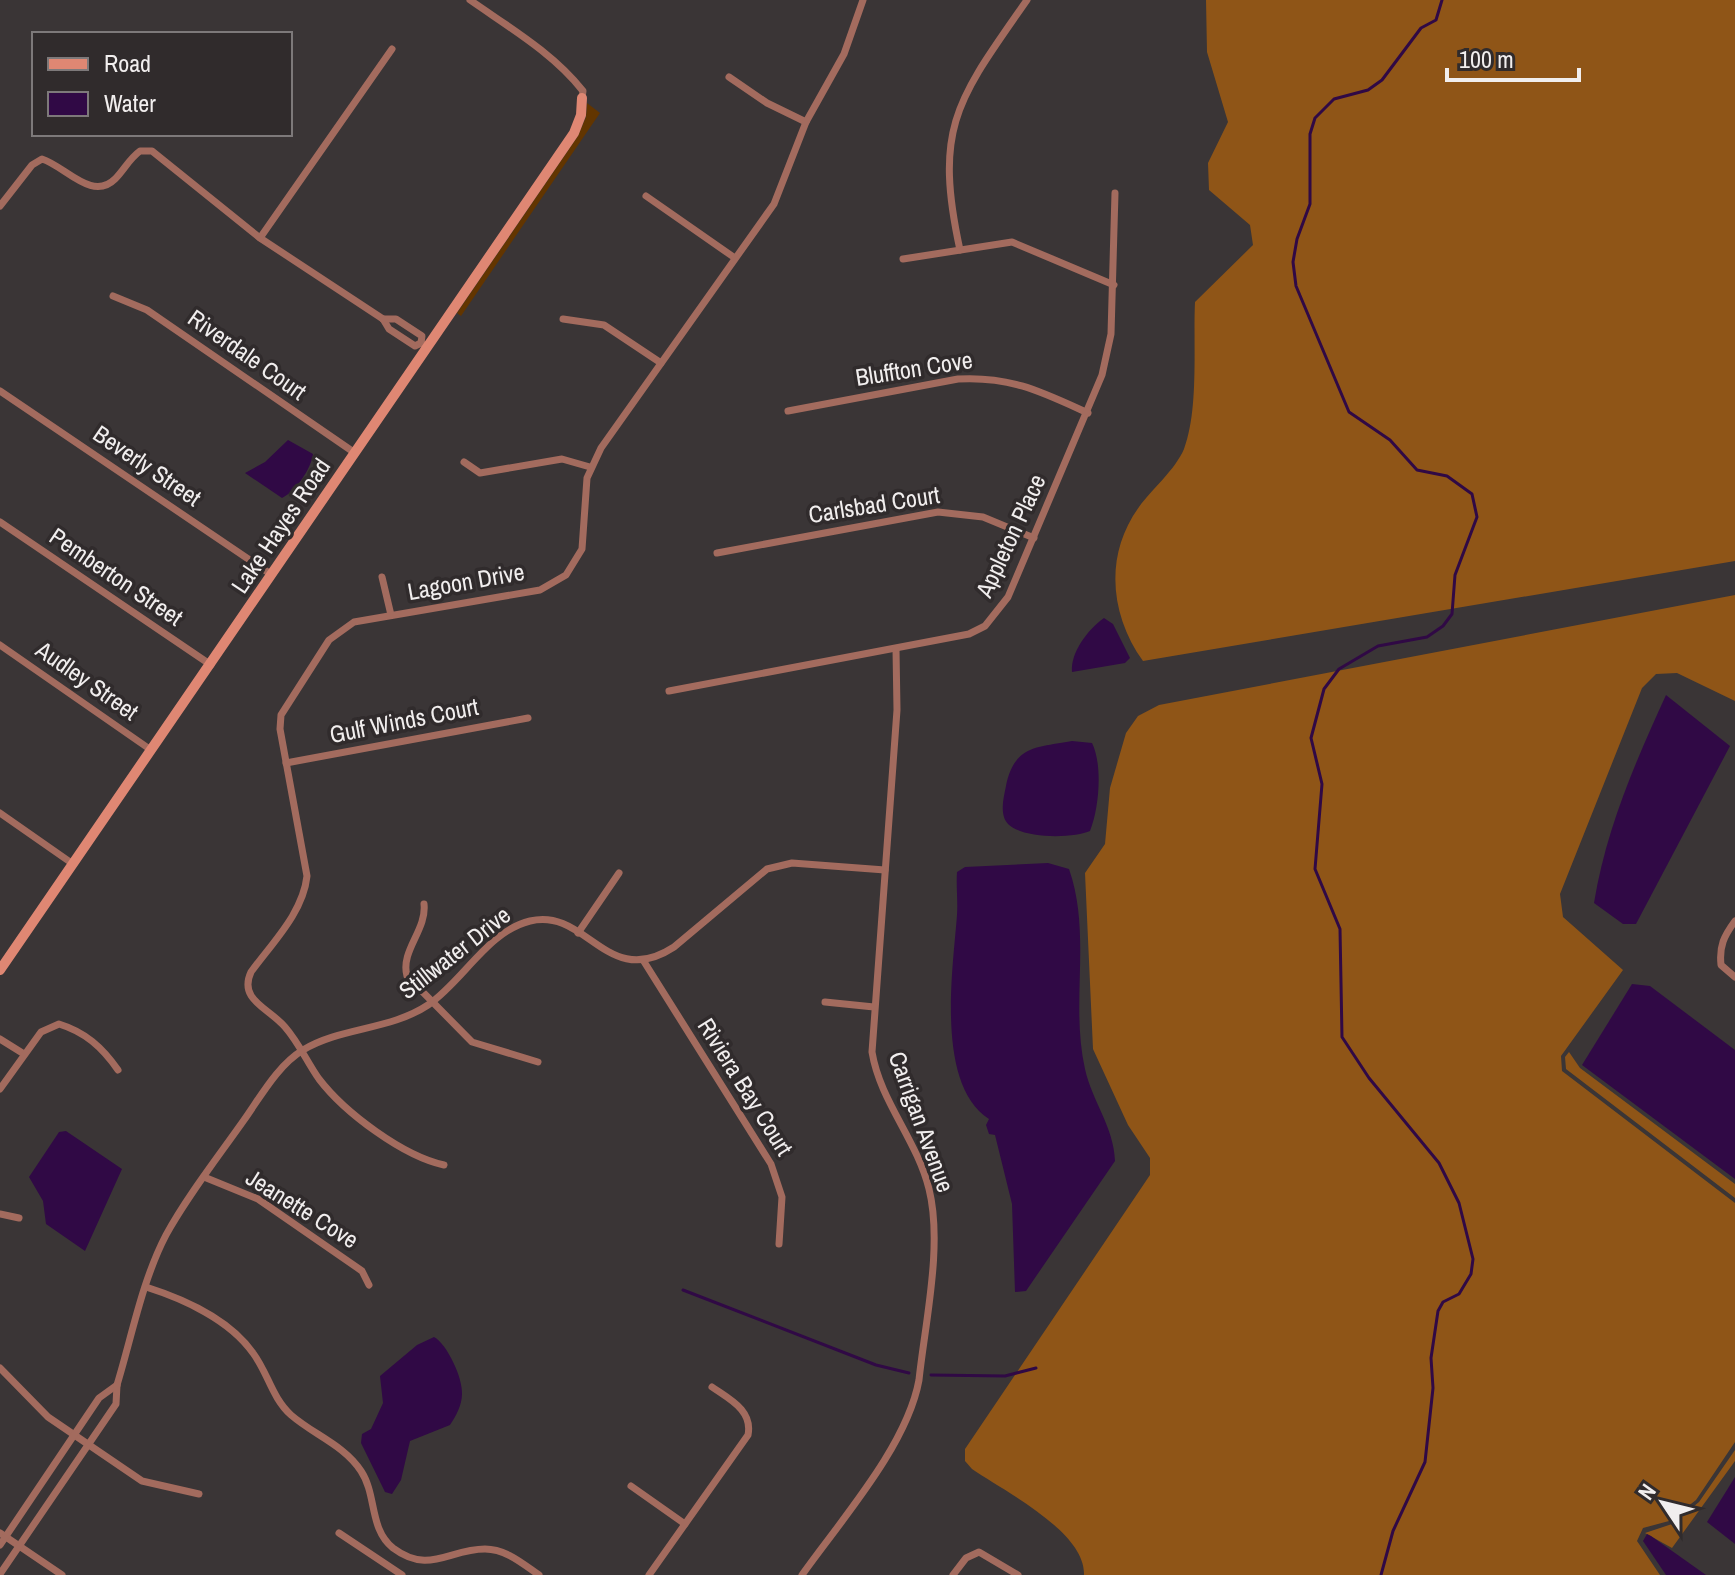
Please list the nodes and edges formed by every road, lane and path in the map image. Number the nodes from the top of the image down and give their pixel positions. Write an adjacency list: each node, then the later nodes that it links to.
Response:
1 (470, 0): 6 (street)
2 (863, 0): 7 (street, Lagoon Drive)
3 (1027, 0): 14 (street)
4 (392, 49): 13 (street)
5 (729, 77): 7 (street)
6 (582, 98): 20 (street, Lake Hayes Road)
7 (806, 122): 15 (street, Lagoon Drive)
8 (0, 188): 9 (street)
9 (8, 193): 12 (street); 13 (street)
10 (1115, 193): 17 (street, Appleton Place)
11 (646, 196): 15 (street)
12 (0, 206)
13 (260, 238): 20 (street)
14 (960, 250): 16 (street); 17 (street)
15 (735, 258): 21 (street, Lagoon Drive)
16 (903, 259)
17 (1114, 285): 24 (street, Appleton Place)
18 (113, 296): 25 (street, Riverdale Court)
19 (563, 319): 21 (street)
20 (424, 345): 25 (street, Lake Hayes Road)
21 (661, 363): 27 (street, Lagoon Drive)
22 (0, 391): 31 (street, Beverly Street)
23 (788, 411): 24 (street, Bluffton Cove)
24 (1088, 413): 29 (street, Appleton Place)
25 (355, 453): 31 (street, Lake Hayes Road)
26 (464, 462): 27 (street)
27 (590, 467): 33 (street, Lagoon Drive)
28 (0, 522): 36 (street, Pemberton Street)
29 (1034, 538): 30 (street, Carlsbad Court); 35 (street, Appleton Place)
30 (717, 553)
31 (272, 575): 36 (street, Lake Hayes Road)
32 (382, 577): 33 (street)
33 (391, 615): 40 (street, Lagoon Drive)
34 (0, 645): 39 (street, Audley Street)
35 (896, 649): 37 (street, Appleton Place); 43 (street, Carrigan Avenue)
36 (211, 665): 39 (street, Lake Hayes Road)
37 (669, 691)
38 (528, 718): 40 (street, Gulf Winds Court)
39 (151, 750): 42 (street, Lake Hayes Road)
40 (286, 763): 55 (street, Lagoon Drive)
41 (0, 813): 42 (street)
42 (73, 864): 49 (street, Lake Hayes Road)
43 (885, 870): 48 (street); 53 (street, Carrigan Avenue)
44 (619, 873): 47 (street)
45 (424, 904): 52 (street)
46 (1735, 921): 50 (street)
47 (578, 933): 48 (street, Stillwater Drive); 52 (street, Stillwater Drive)
48 (643, 960): 64 (street, Riviera Bay Court)
49 (1, 966)
50 (1735, 977)
51 (825, 1002): 53 (street)
52 (430, 1003): 55 (street, Stillwater Drive); 57 (street)
53 (874, 1007): 84 (street, Carrigan Avenue)
54 (0, 1039): 56 (street)
55 (302, 1051): 60 (street); 61 (street, Stillwater Drive)
56 (24, 1054): 58 (street); 59 (street)
57 (538, 1062)
58 (118, 1070)
59 (0, 1089)
60 (444, 1165)
61 (204, 1177): 65 (street, Jeanette Cove); 66 (street, Stillwater Drive)
62 (0, 1214): 63 (street)
63 (19, 1218)
64 (779, 1244)
65 (369, 1285)
66 (146, 1287): 68 (street, Stillwater Drive); 82 (street)
67 (0, 1368): 70 (street)
68 (117, 1385): 70 (street, Stillwater Drive); 71 (street, Stillwater Drive)
69 (712, 1387): 74 (street)
70 (73, 1434): 71 (street); 76 (street, Stillwater Drive)
71 (88, 1444): 73 (street); 78 (street, Stillwater Drive)
72 (631, 1486): 74 (street)
73 (199, 1494)
74 (685, 1524): 83 (street)
75 (339, 1533): 81 (street)
76 (3, 1535): 77 (street, Stillwater Drive); 78 (street)
77 (0, 1545)
78 (20, 1548): 79 (street, Stillwater Drive); 80 (street)
79 (0, 1574)
80 (62, 1575)
81 (402, 1575)
82 (539, 1575)
83 (649, 1575)
84 (802, 1575)
85 (953, 1575): 86 (street)
86 (1018, 1575)

